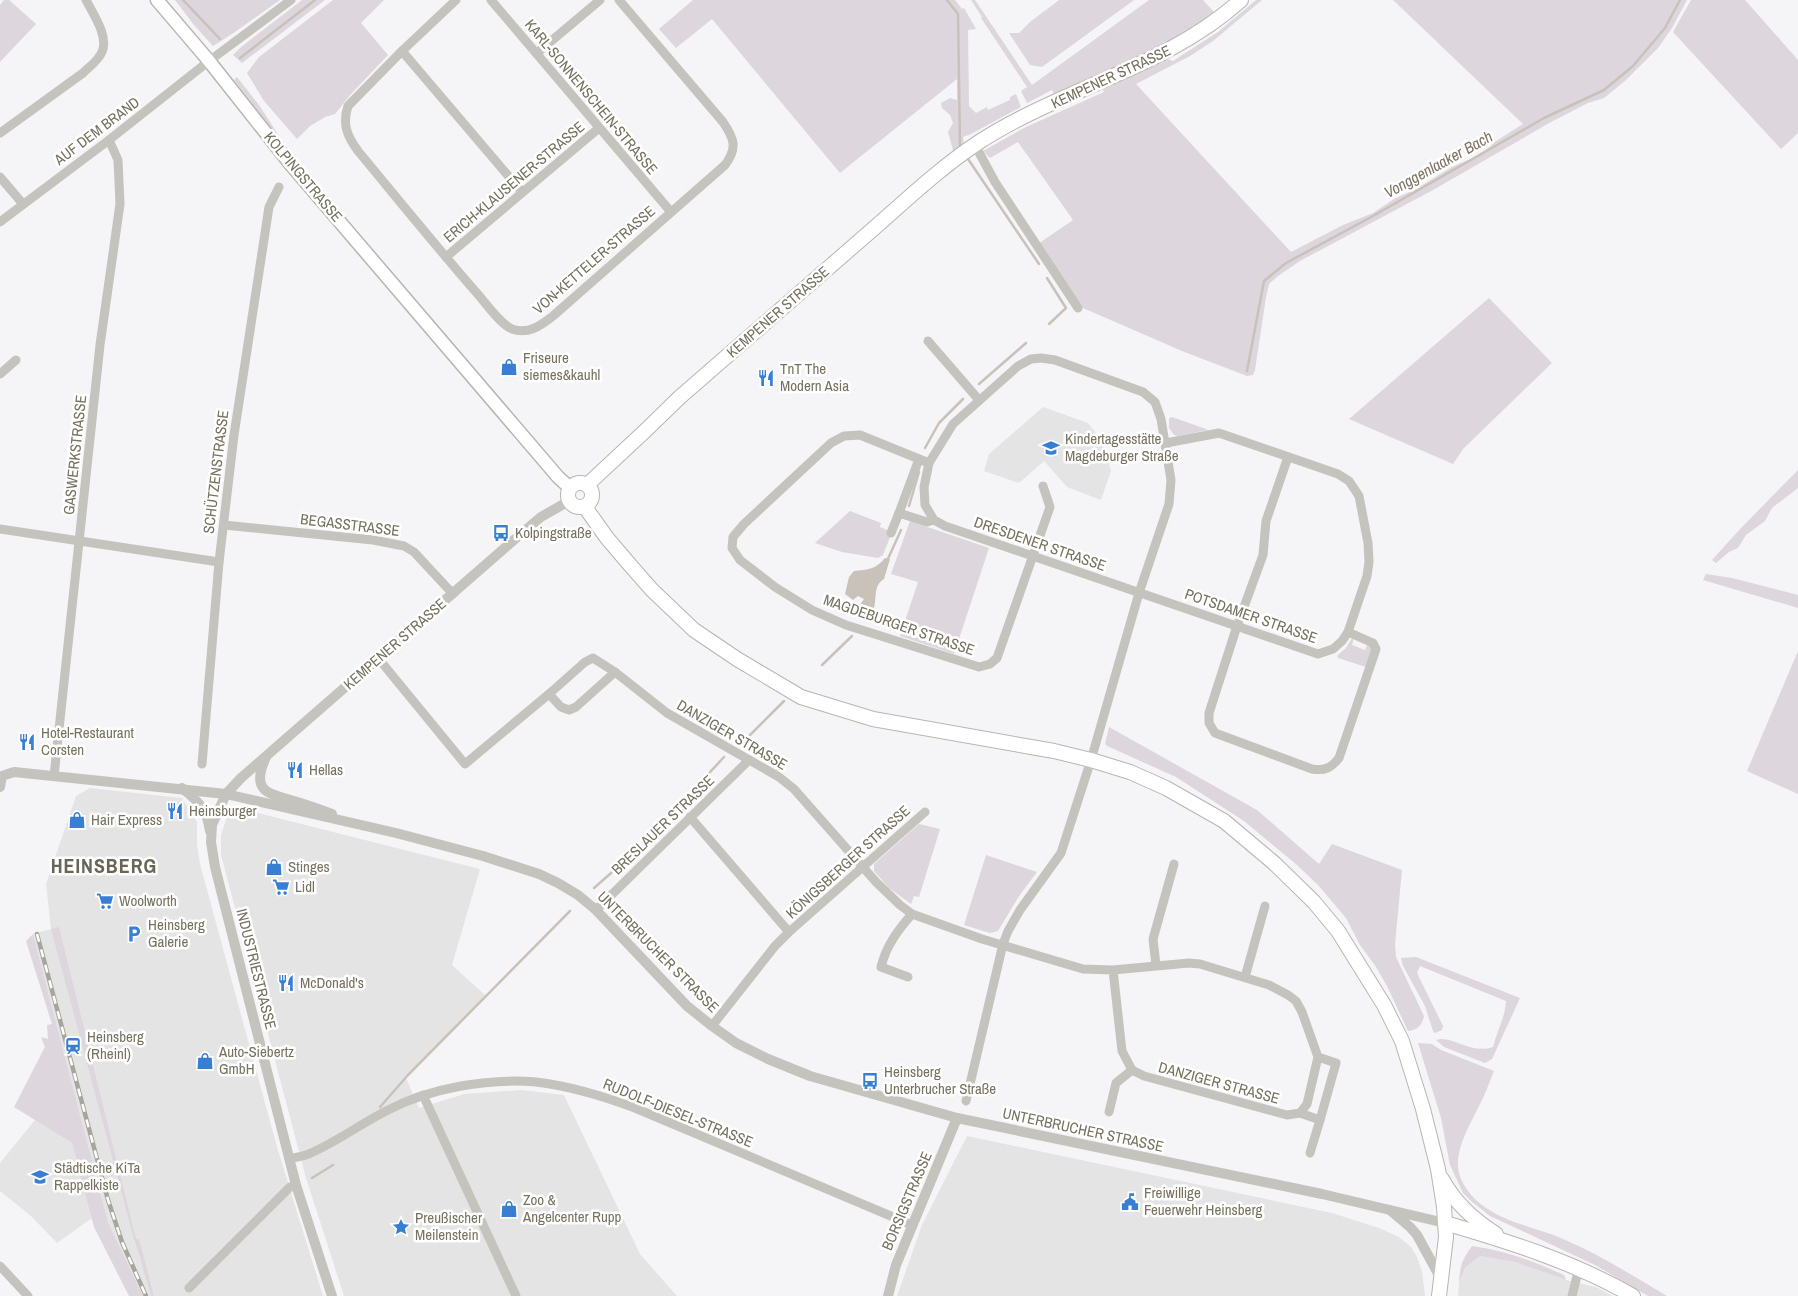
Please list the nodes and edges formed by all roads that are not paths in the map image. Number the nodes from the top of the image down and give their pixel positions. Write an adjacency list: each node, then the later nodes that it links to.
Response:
1 (86, 0): 13 (street)
2 (157, 0): 11 (main road, KOLPINGSTRASSE)
3 (291, 0): 11 (street, AUF DEM BRAND)
4 (456, 0): 9 (street, VON-KETTELER-STRASSE)
5 (491, 0): 10 (street, KARL-SONNENSCHEIN-STRASSE)
6 (600, 0): 10 (street)
7 (619, 0): 20 (street, VON-KETTELER-STRASSE)
8 (1242, 0): 15 (main road, KEMPENER STRASSE)
9 (402, 51): 18 (street); 22 (street, VON-KETTELER-STRASSE)
10 (537, 53): 12 (street, KARL-SONNENSCHEIN-STRASSE)
11 (210, 61): 14 (street, AUF DEM BRAND); 34 (main road, KOLPINGSTRASSE)
12 (599, 128): 18 (street, ERICH-KLAUSENER-STRASSE); 20 (street, KARL-SONNENSCHEIN-STRASSE)
13 (0, 133)
14 (109, 140): 19 (street, AUF DEM BRAND); 41 (street, GASWERKSTRASSE)
15 (977, 144): 23 (street); 32 (main road, KEMPENER STRASSE)
16 (0, 176): 19 (street)
17 (279, 187): 38 (street, SCHÜTZENSTRASSE)
18 (522, 192): 22 (street, ERICH-KLAUSENER-STRASSE)
19 (23, 204): 21 (street, AUF DEM BRAND)
20 (671, 212): 22 (street, VON-KETTELER-STRASSE)
21 (0, 222)
22 (446, 257)
23 (1078, 308)
24 (928, 341): 27 (street)
25 (16, 360): 26 (street)
26 (0, 374)
27 (979, 400): 28 (street); 31 (street)
28 (1166, 443): 29 (street, POTSDAMER STRASSE); 44 (street)
29 (1288, 457): 46 (street); 47 (street, POTSDAMER STRASSE)
30 (919, 459): 31 (street, MAGDEBURGER STRASSE); 36 (street); 42 (street, MAGDEBURGER STRASSE)
31 (929, 463): 37 (street)
32 (586, 485): 34 (main road); 35 (main road)
33 (1043, 486): 42 (street, MAGDEBURGER STRASSE)
34 (569, 494): 35 (main road); 45 (street, KEMPENER STRASSE)
35 (585, 507): 53 (main road)
36 (899, 513): 37 (street, DRESDENER STRASSE); 40 (street)
37 (934, 520): 42 (street, DRESDENER STRASSE)
38 (224, 525): 43 (street, SCHÜTZENSTRASSE); 45 (street, BEGASSTRASSE)
39 (0, 529): 41 (street)
40 (891, 533)
41 (79, 542): 43 (street); 55 (street, GASWERKSTRASSE)
42 (1033, 557): 44 (street, DRESDENER STRASSE)
43 (219, 562): 54 (street, SCHÜTZENSTRASSE)
44 (1139, 592): 46 (street, POTSDAMER STRASSE); 53 (street)
45 (452, 594): 48 (street, KEMPENER STRASSE)
46 (1237, 626): 47 (street, POTSDAMER STRASSE); 47 (street)
47 (1348, 632)
48 (378, 658): 50 (street, DANZIGER STRASSE); 51 (street, KEMPENER STRASSE)
49 (615, 672): 50 (street, DANZIGER STRASSE); 50 (street); 52 (street, DANZIGER STRASSE)
50 (549, 694)
51 (268, 754): 59 (street, KEMPENER STRASSE); 62 (street)
52 (749, 760): 61 (street, BRESLAUER STRASSE); 65 (street, DANZIGER STRASSE)
53 (1091, 760): 70 (street); 86 (main road)
54 (202, 764)
55 (55, 770): 56 (street, UNTERBRUCHER STRASSE); 58 (street, UNTERBRUCHER STRASSE)
56 (1, 774): 57 (street)
57 (0, 787)
58 (182, 788): 59 (street, UNTERBRUCHER STRASSE); 63 (street)
59 (226, 794): 62 (street, UNTERBRUCHER STRASSE); 63 (street, INDUSTRIESTRASSE)
60 (926, 812): 65 (street, KÖNIGSBERGER STRASSE)
61 (690, 817): 67 (street, BRESLAUER STRASSE); 69 (street, KÖNIGSBERGER STRASSE)
62 (349, 822): 67 (street, UNTERBRUCHER STRASSE)
63 (211, 842): 85 (street, INDUSTRIESTRASSE)
64 (1174, 864): 71 (street)
65 (863, 867): 68 (street, DANZIGER STRASSE); 69 (street, KÖNIGSBERGER STRASSE)
66 (1265, 906): 74 (street)
67 (596, 910): 75 (street, UNTERBRUCHER STRASSE)
68 (912, 914): 70 (street, DANZIGER STRASSE); 73 (street)
69 (789, 932): 75 (street, KÖNIGSBERGER STRASSE)
70 (1003, 944): 72 (street, DANZIGER STRASSE); 79 (street)
71 (1156, 965): 72 (street, DANZIGER STRASSE); 74 (street, DANZIGER STRASSE)
72 (1113, 970): 77 (street)
73 (908, 977)
74 (1245, 977): 76 (street, DANZIGER STRASSE)
75 (712, 1026): 82 (street, UNTERBRUCHER STRASSE)
76 (1318, 1057): 81 (street); 83 (street)
77 (1132, 1070): 80 (street); 81 (street, DANZIGER STRASSE)
78 (423, 1095): 85 (street, RUDOLF-DIESEL-STRASSE); 90 (street, RUDOLF-DIESEL-STRASSE); 98 (street)
79 (966, 1101)
80 (1109, 1112)
81 (1300, 1113): 83 (street, DANZIGER STRASSE)
82 (957, 1118): 88 (street, UNTERBRUCHER STRASSE); 90 (street, BORSIGSTRASSE)
83 (1320, 1120): 84 (street)
84 (1310, 1152)
85 (290, 1159): 87 (street, INDUSTRIESTRASSE)
86 (1438, 1169): 89 (main road); 91 (main road)
87 (296, 1184): 95 (street); 97 (street, INDUSTRIESTRASSE)
88 (1388, 1209): 89 (street, UNTERBRUCHER STRASSE); 94 (street)
89 (1445, 1223): 91 (main road); 94 (main road)
90 (912, 1225): 99 (street, BORSIGSTRASSE)
91 (1507, 1241): 93 (main road)
92 (0, 1266): 96 (street)
93 (1579, 1268): 101 (street); 102 (main road)
94 (1441, 1278): 100 (main road)
95 (188, 1288)
96 (28, 1296)
97 (332, 1296)
98 (516, 1296)
99 (888, 1296)
100 (1438, 1296)
101 (1572, 1296)
102 (1633, 1296)

